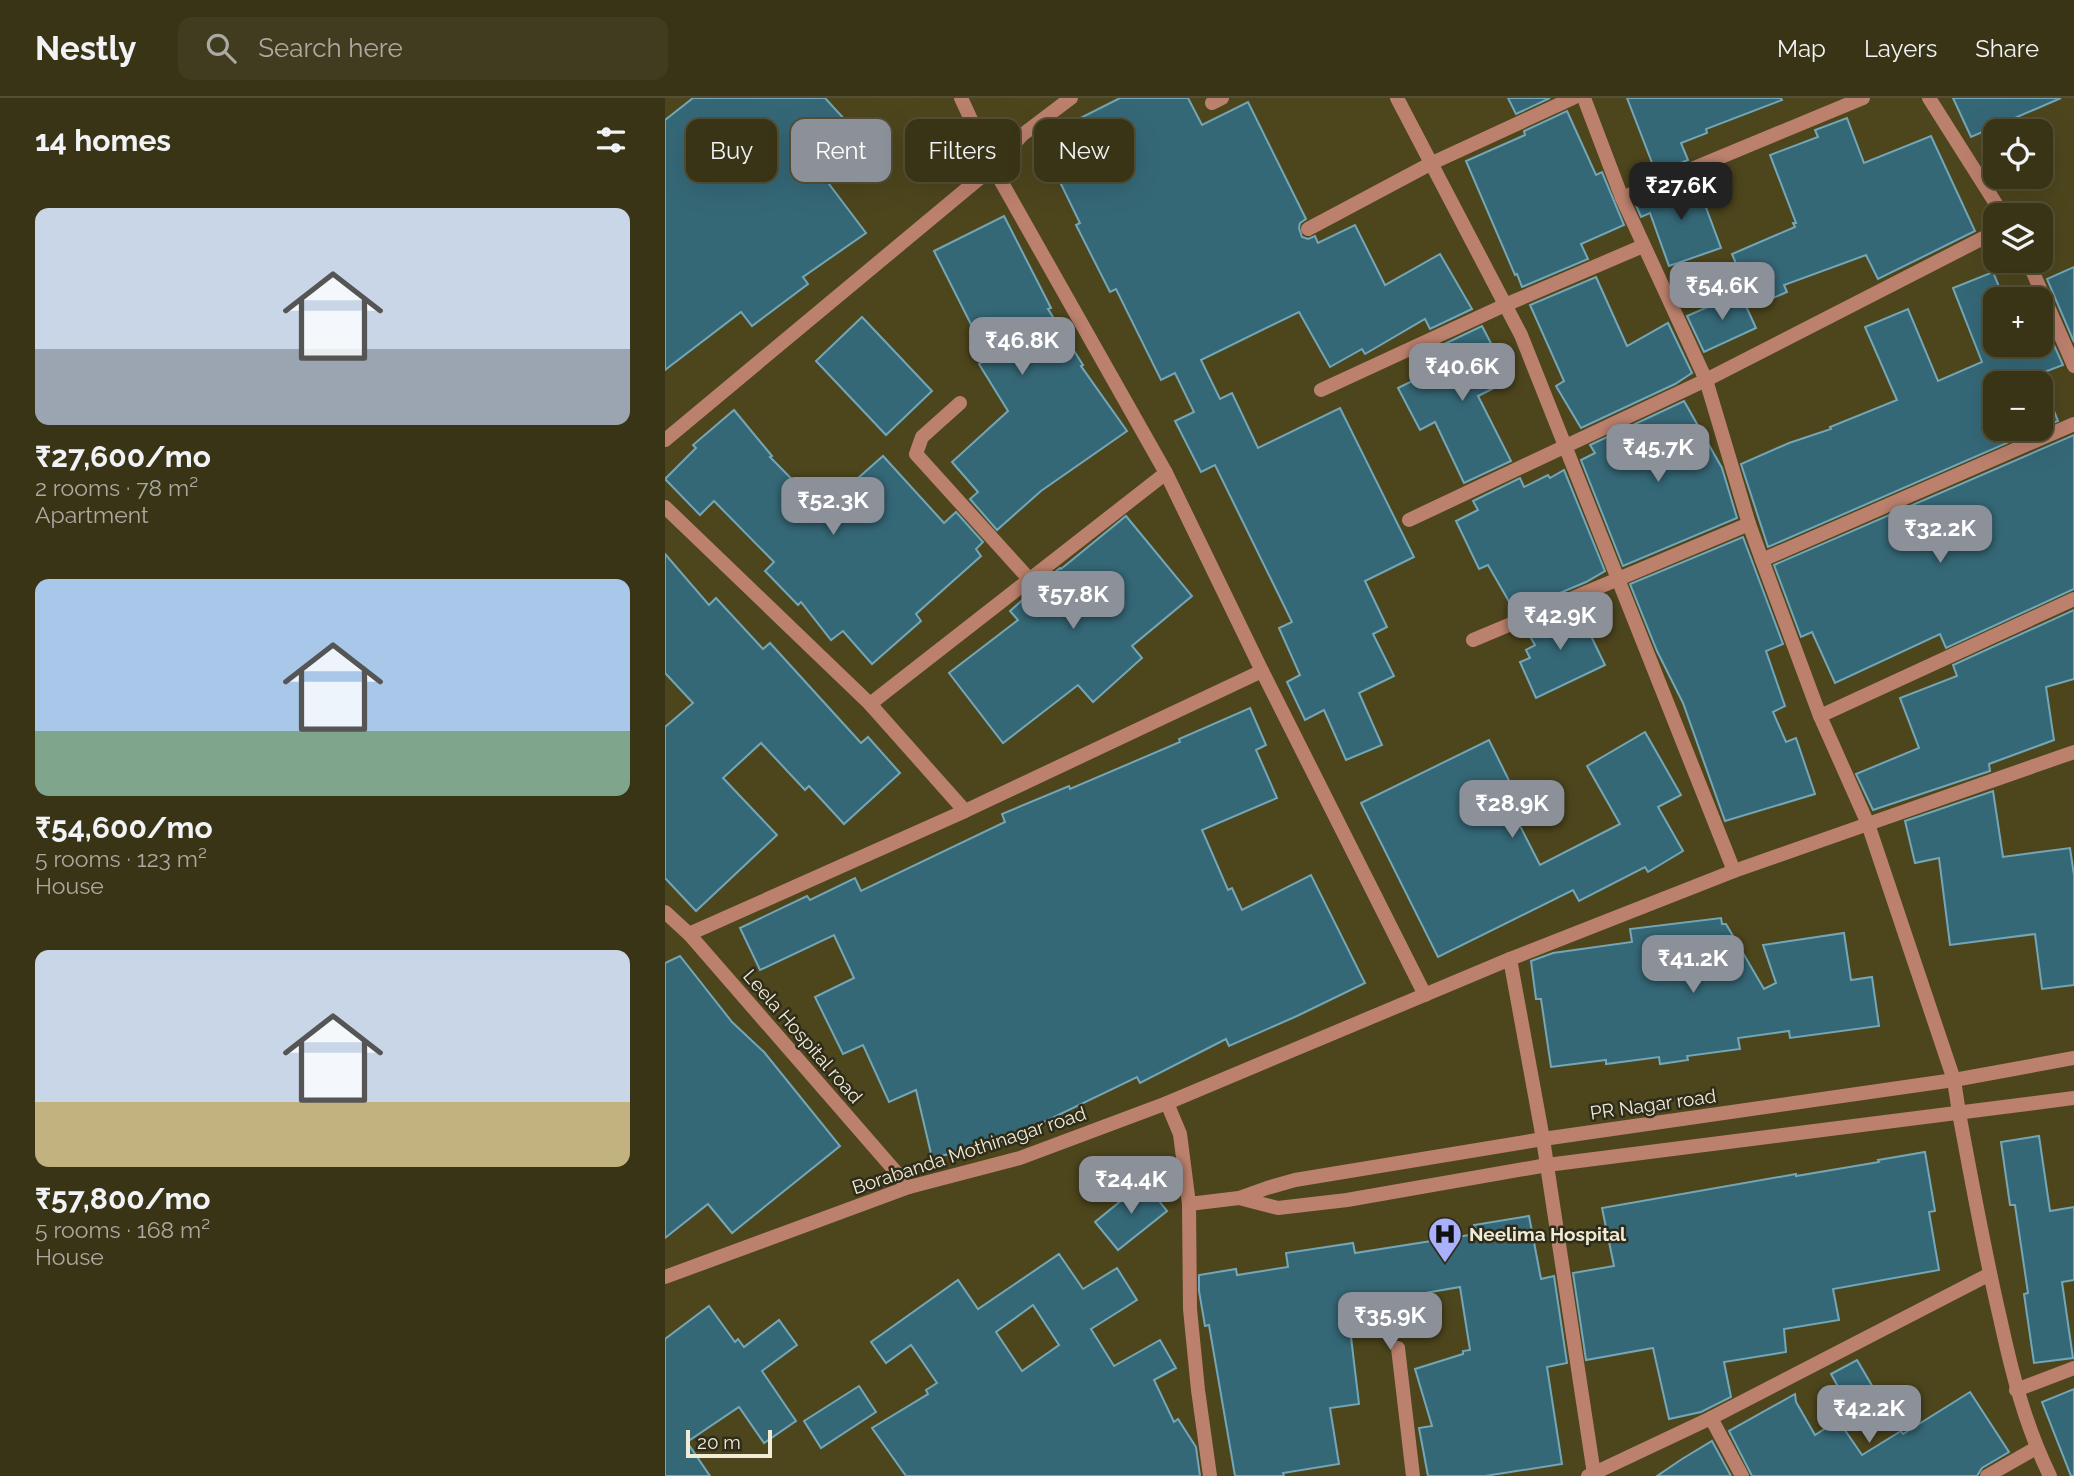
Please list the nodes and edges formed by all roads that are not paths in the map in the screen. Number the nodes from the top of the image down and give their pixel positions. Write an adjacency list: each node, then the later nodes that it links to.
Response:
1 (961, 98): 8 (street)
2 (1071, 98): 9 (street)
3 (1398, 98): 10 (street)
4 (1573, 98): 10 (street)
5 (1584, 98): 13 (street)
6 (1863, 98): 13 (street)
7 (1929, 98): 14 (street)
8 (971, 119)
9 (1020, 137)
10 (1430, 164): 15 (street); 19 (street)
11 (975, 182): 25 (street)
12 (1001, 182): 27 (street)
13 (1622, 198): 17 (street)
14 (1995, 203)
15 (1308, 229)
16 (1983, 238): 21 (street)
17 (1643, 246): 19 (street); 21 (street)
18 (2033, 273): 20 (street)
19 (1505, 305): 22 (street); 26 (street)
20 (2074, 366)
21 (1706, 380): 26 (street); 30 (street)
22 (1321, 390)
23 (960, 403): 33 (street)
24 (2074, 424): 31 (street)
25 (665, 440)
26 (1565, 447): 29 (street); 32 (street)
27 (1165, 473): 33 (street); 36 (street)
28 (665, 507): 37 (street)
29 (1409, 520)
30 (1749, 524): 31 (street); 32 (street)
31 (1762, 560): 38 (street)
32 (1618, 579): 35 (street); 42 (street)
33 (1030, 580): 37 (street)
34 (2074, 599): 38 (street)
35 (1473, 640)
36 (1262, 671): 40 (street); 46 (street)
37 (870, 704): 40 (street)
38 (1820, 716): 41 (street)
39 (2073, 755): 41 (street, Borabanda Mothinagar road)
40 (965, 811): 44 (street)
41 (1868, 824): 42 (street, Borabanda Mothinagar road); 48 (street)
42 (1734, 871): 45 (street, Borabanda Mothinagar road)
43 (665, 912): 44 (street, Leela Hospital road)
44 (689, 934): 54 (street, Leela Hospital road)
45 (1510, 959): 46 (street, Borabanda Mothinagar road); 52 (street)
46 (1425, 995): 50 (street, Borabanda Mothinagar road)
47 (2074, 1058): 48 (street, PR Nagar road)
48 (1954, 1080): 51 (street); 52 (street, PR Nagar road)
49 (2074, 1098): 51 (street, PR Nagar road)
50 (1167, 1103): 54 (street, Borabanda Mothinagar road); 56 (street)
51 (1959, 1113): 53 (street, PR Nagar road); 57 (street)
52 (1543, 1139): 53 (street); 55 (street, PR Nagar road)
53 (1547, 1166): 55 (street, PR Nagar road); 64 (street)
54 (909, 1187): 58 (street, Borabanda Mothinagar road)
55 (1239, 1198): 56 (street, PR Nagar road)
56 (1189, 1205): 65 (street)
57 (1990, 1274): 61 (street); 62 (street)
58 (665, 1277)
59 (1398, 1348): 66 (street)
60 (2074, 1368): 61 (street)
61 (2016, 1390): 63 (street)
62 (1711, 1418): 64 (street); 67 (street)
63 (2036, 1448): 68 (street); 69 (street)
64 (1591, 1475)
65 (1210, 1476)
66 (1413, 1476)
67 (1742, 1476)
68 (1987, 1476)
69 (2050, 1476)

